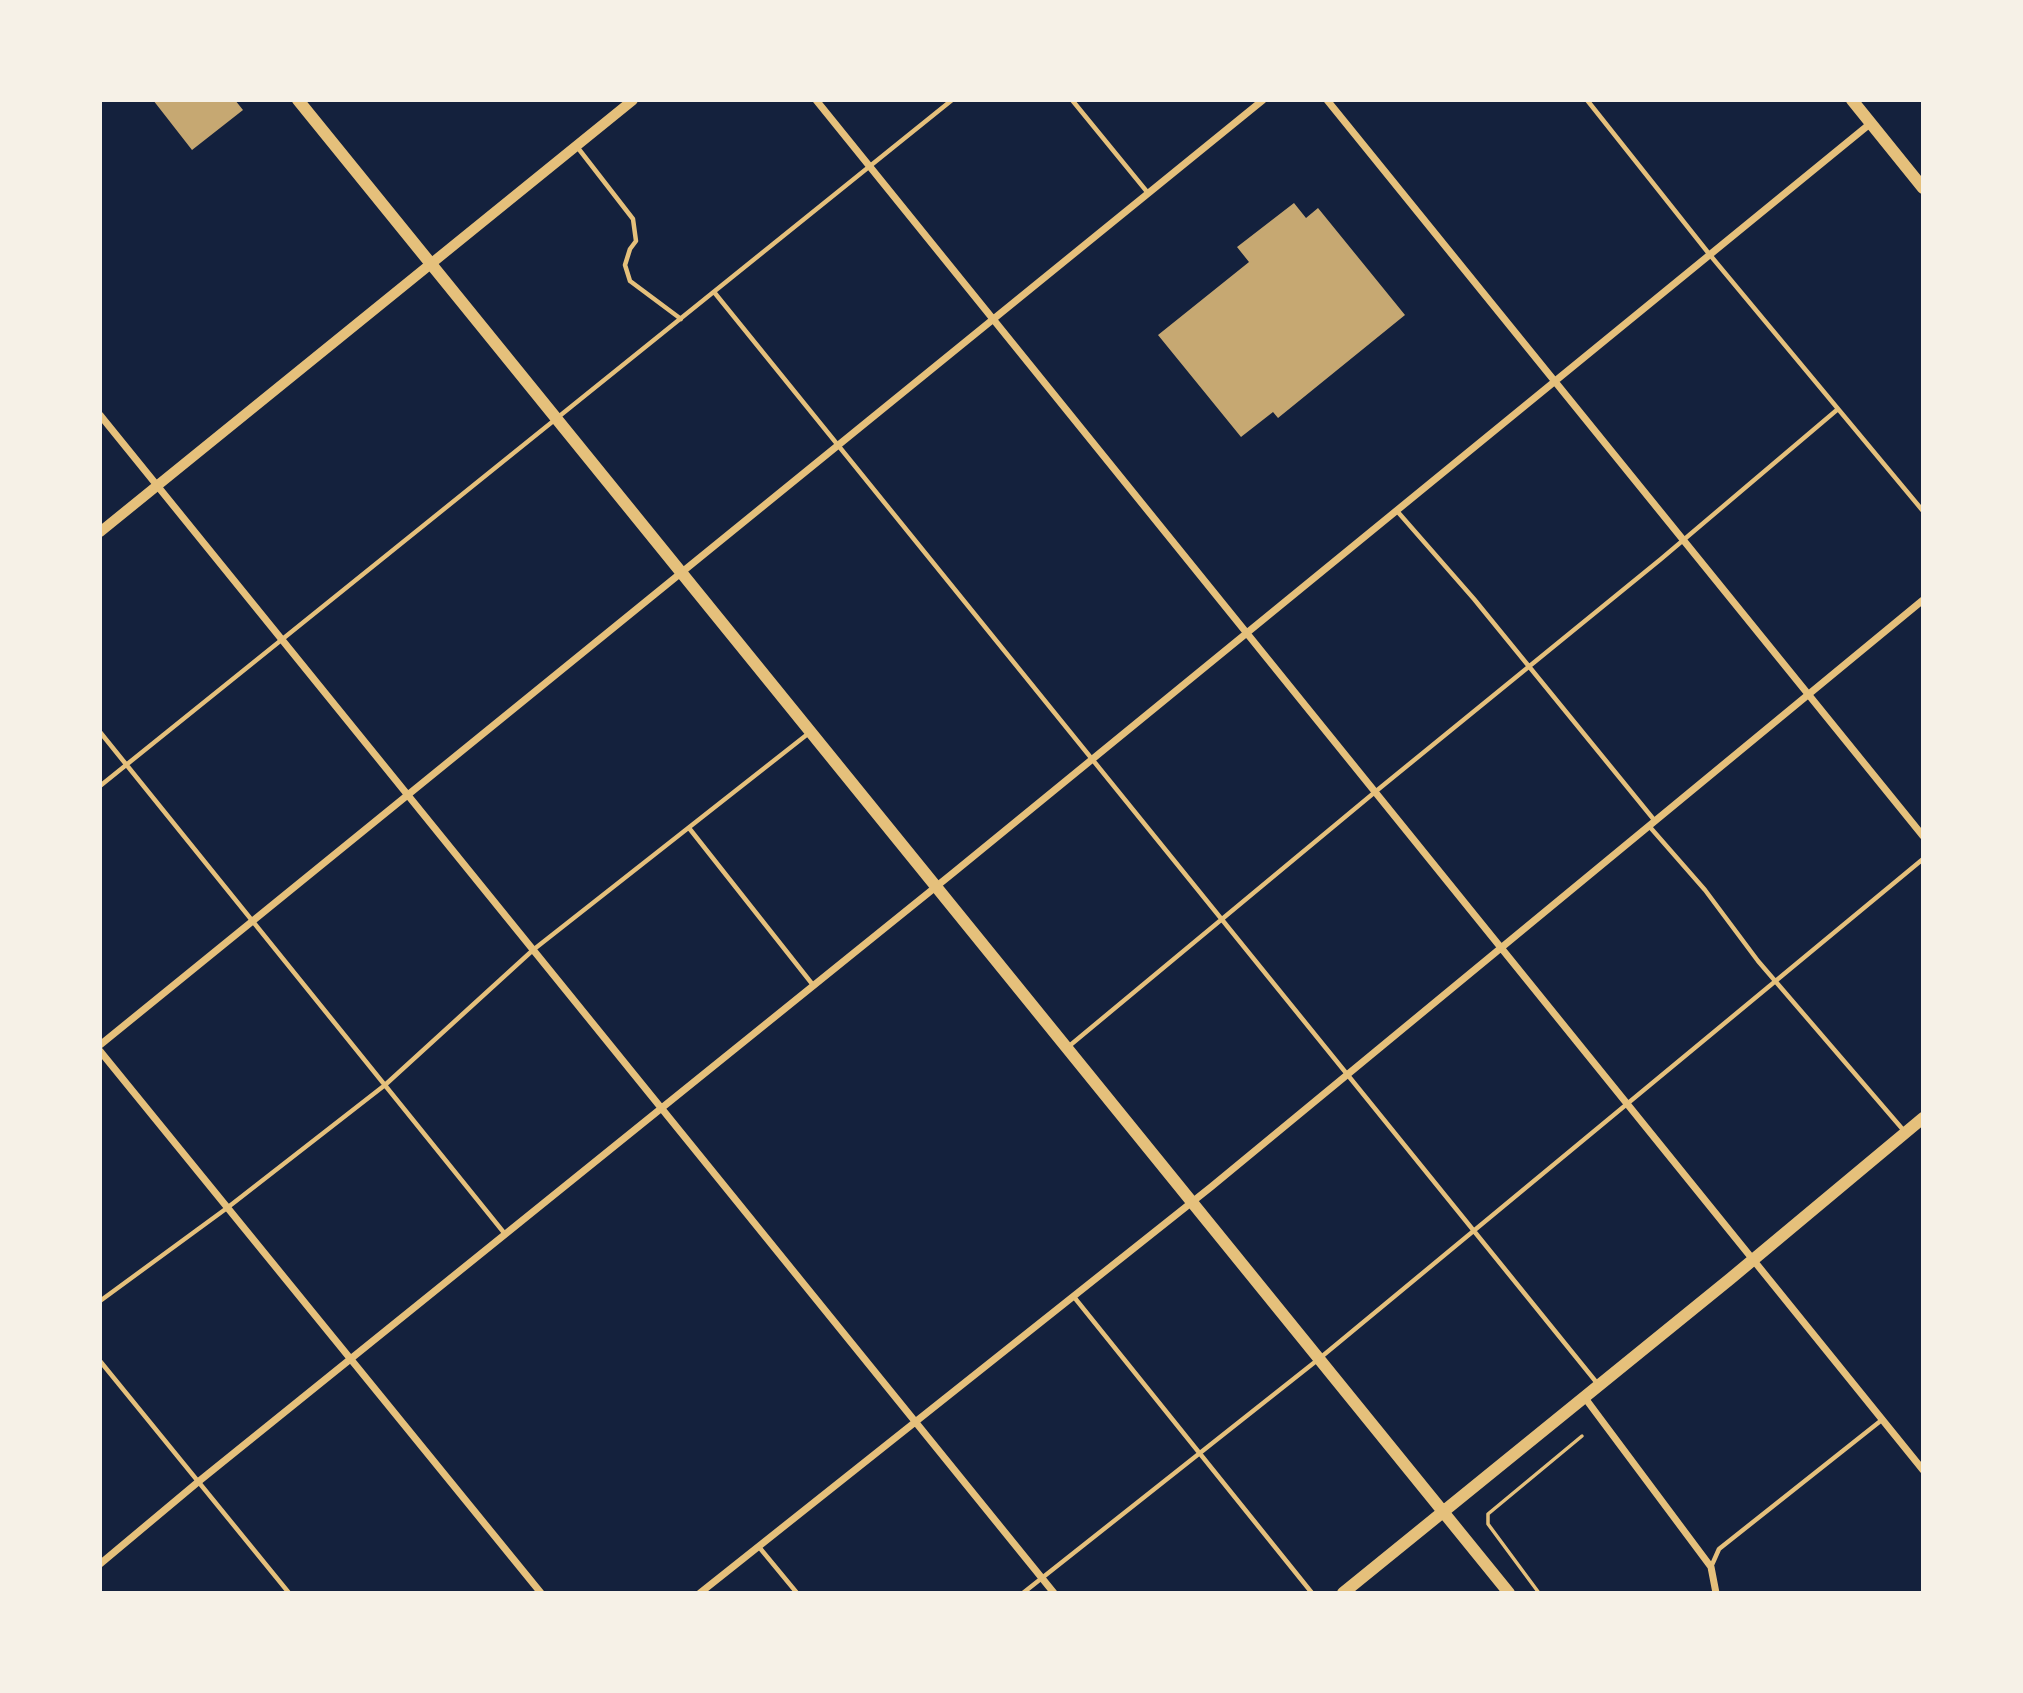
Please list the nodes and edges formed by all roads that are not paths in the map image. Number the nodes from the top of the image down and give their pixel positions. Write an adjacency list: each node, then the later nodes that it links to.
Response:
1 (298, 100): 16 (main road)
2 (633, 100): 11 (street)
3 (816, 100): 12 (street)
4 (952, 100): 12 (lane)
5 (1072, 100): 14 (lane)
6 (1263, 100): 14 (street)
7 (1327, 100): 20 (street)
8 (1587, 100): 15 (lane)
9 (1852, 100): 10 (main road)
10 (1871, 123): 13 (main road); 15 (street)
11 (576, 146): 16 (street); 18 (lane)
12 (870, 167): 17 (lane); 19 (street)
13 (1923, 188)
14 (1149, 193): 19 (street)
15 (1710, 255): 20 (street); 21 (lane)
16 (432, 265): 23 (main road); 25 (street)
17 (714, 292): 18 (lane); 24 (lane)
18 (681, 319): 23 (lane)
19 (993, 319): 24 (street); 32 (street)
20 (1555, 381): 26 (street); 29 (street)
21 (1838, 409): 27 (lane); 29 (lane)
22 (100, 415): 25 (street)
23 (557, 418): 30 (main road); 33 (lane)
24 (838, 445): 30 (street); 38 (lane)
25 (157, 486): 28 (street); 33 (street)
26 (1396, 511): 32 (street); 34 (lane)
27 (1923, 511)
28 (100, 532)
29 (1684, 540): 34 (lane); 35 (street)
30 (682, 572): 37 (main road); 42 (street)
31 (1923, 600): 35 (street)
32 (1247, 633): 38 (street); 41 (street)
33 (282, 640): 39 (lane); 42 (street)
34 (1530, 665): 41 (lane); 43 (lane)
35 (1808, 694): 43 (street); 45 (street)
36 (100, 732): 39 (lane)
37 (811, 732): 44 (lane); 47 (main road)
38 (1092, 759): 47 (street); 48 (lane)
39 (126, 765): 40 (lane); 49 (lane)
40 (100, 786)
41 (1375, 792): 48 (lane); 50 (street)
42 (408, 795): 49 (street); 51 (street)
43 (1652, 823): 50 (street); 52 (lane)
44 (689, 828): 51 (lane); 53 (lane)
45 (1923, 836)
46 (1923, 859): 52 (lane)
47 (936, 886): 53 (street); 55 (main road)
48 (1222, 919): 55 (lane); 57 (lane)
49 (252, 922): 54 (street); 58 (lane)
50 (1502, 948): 57 (street); 59 (street)
51 (533, 950): 58 (lane); 60 (street)
52 (1776, 980): 59 (lane); 62 (lane)
53 (813, 985): 60 (street)
54 (100, 1045)
55 (1068, 1047): 63 (main road)
56 (100, 1051): 64 (street)
57 (1348, 1075): 63 (street); 65 (lane)
58 (385, 1085): 64 (lane); 66 (lane)
59 (1627, 1103): 65 (lane); 67 (street)
60 (661, 1108): 66 (street); 76 (street)
61 (1923, 1118): 62 (main road)
62 (1906, 1132): 67 (main road)
63 (1192, 1201): 68 (street); 70 (main road)
64 (227, 1208): 69 (lane); 71 (street)
65 (1474, 1230): 70 (lane); 73 (lane)
66 (505, 1234): 71 (street)
67 (1754, 1260): 73 (main road); 75 (street)
68 (1074, 1297): 76 (street); 77 (lane)
69 (100, 1301)
70 (1320, 1358): 77 (lane); 80 (main road)
71 (351, 1359): 79 (street); 86 (street)
72 (100, 1361): 79 (lane)
73 (1600, 1386): 74 (main road)
74 (1585, 1398): 80 (main road); 83 (street)
75 (1883, 1419): 78 (street); 83 (lane)
76 (916, 1423): 81 (street); 84 (street)
77 (1199, 1454): 84 (lane); 91 (lane)
78 (1923, 1470)
79 (198, 1482): 82 (street); 85 (lane)
80 (1444, 1511): 92 (main road); 93 (main road)
81 (759, 1547): 87 (street); 88 (lane)
82 (100, 1564)
83 (1711, 1567): 94 (street)
84 (1042, 1578): 89 (lane); 90 (street)
85 (289, 1593)
86 (541, 1593)
87 (700, 1593)
88 (797, 1593)
89 (1023, 1593)
90 (1054, 1593)
91 (1312, 1593)
92 (1343, 1593)
93 (1509, 1593)
94 (1716, 1593)

